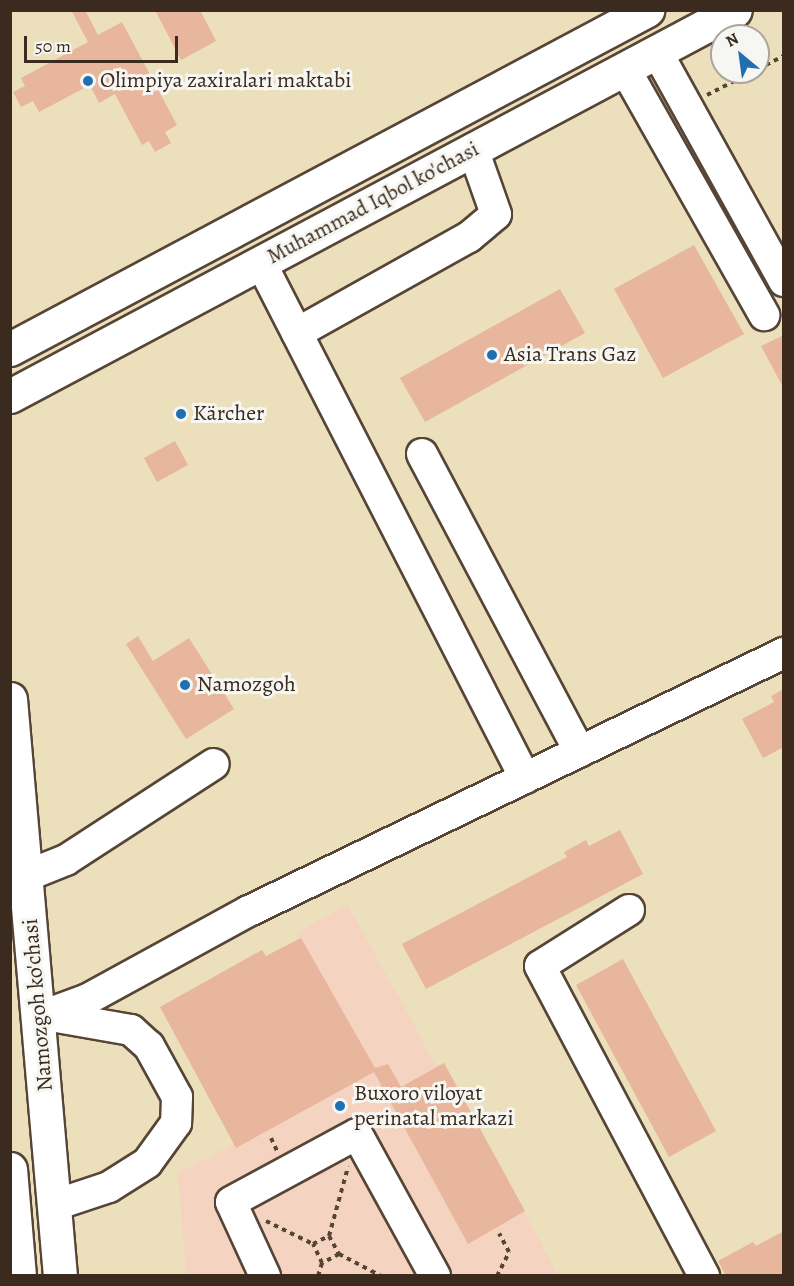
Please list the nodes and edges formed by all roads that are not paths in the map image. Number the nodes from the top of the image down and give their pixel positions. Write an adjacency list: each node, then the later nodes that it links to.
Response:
1 (647, 10): 10 (main road, Muhammad Iqbol ko'chasi)
2 (735, 10): 3 (main road, Muhammad Iqbol ko'chasi)
3 (657, 52): 4 (main road, Muhammad Iqbol ko'chasi); 7 (lane)
4 (625, 69): 5 (main road, Muhammad Iqbol ko'chasi); 8 (lane)
5 (473, 149): 6 (main road, Muhammad Iqbol ko'chasi); 9 (lane)
6 (261, 262): 9 (lane); 11 (main road, Muhammad Iqbol ko'chasi)
7 (783, 281)
8 (764, 315)
9 (297, 333): 17 (lane)
10 (10, 350)
11 (10, 396)
12 (422, 454): 15 (lane)
13 (783, 653): 15 (lane)
14 (10, 699): 18 (main road, Namozgoh ko'chasi)
15 (580, 752): 17 (lane)
16 (214, 764): 18 (lane)
17 (525, 778): 20 (lane)
18 (26, 876): 20 (main road, Namozgoh ko'chasi)
19 (629, 910): 27 (lane)
20 (44, 1016): 22 (main road, Namozgoh ko'chasi); 22 (lane)
21 (10, 1169): 23 (main road)
22 (55, 1205): 24 (main road, Namozgoh ko'chasi)
23 (19, 1275)
24 (60, 1275)
25 (266, 1275): 26 (lane)
26 (435, 1275)
27 (704, 1275)

